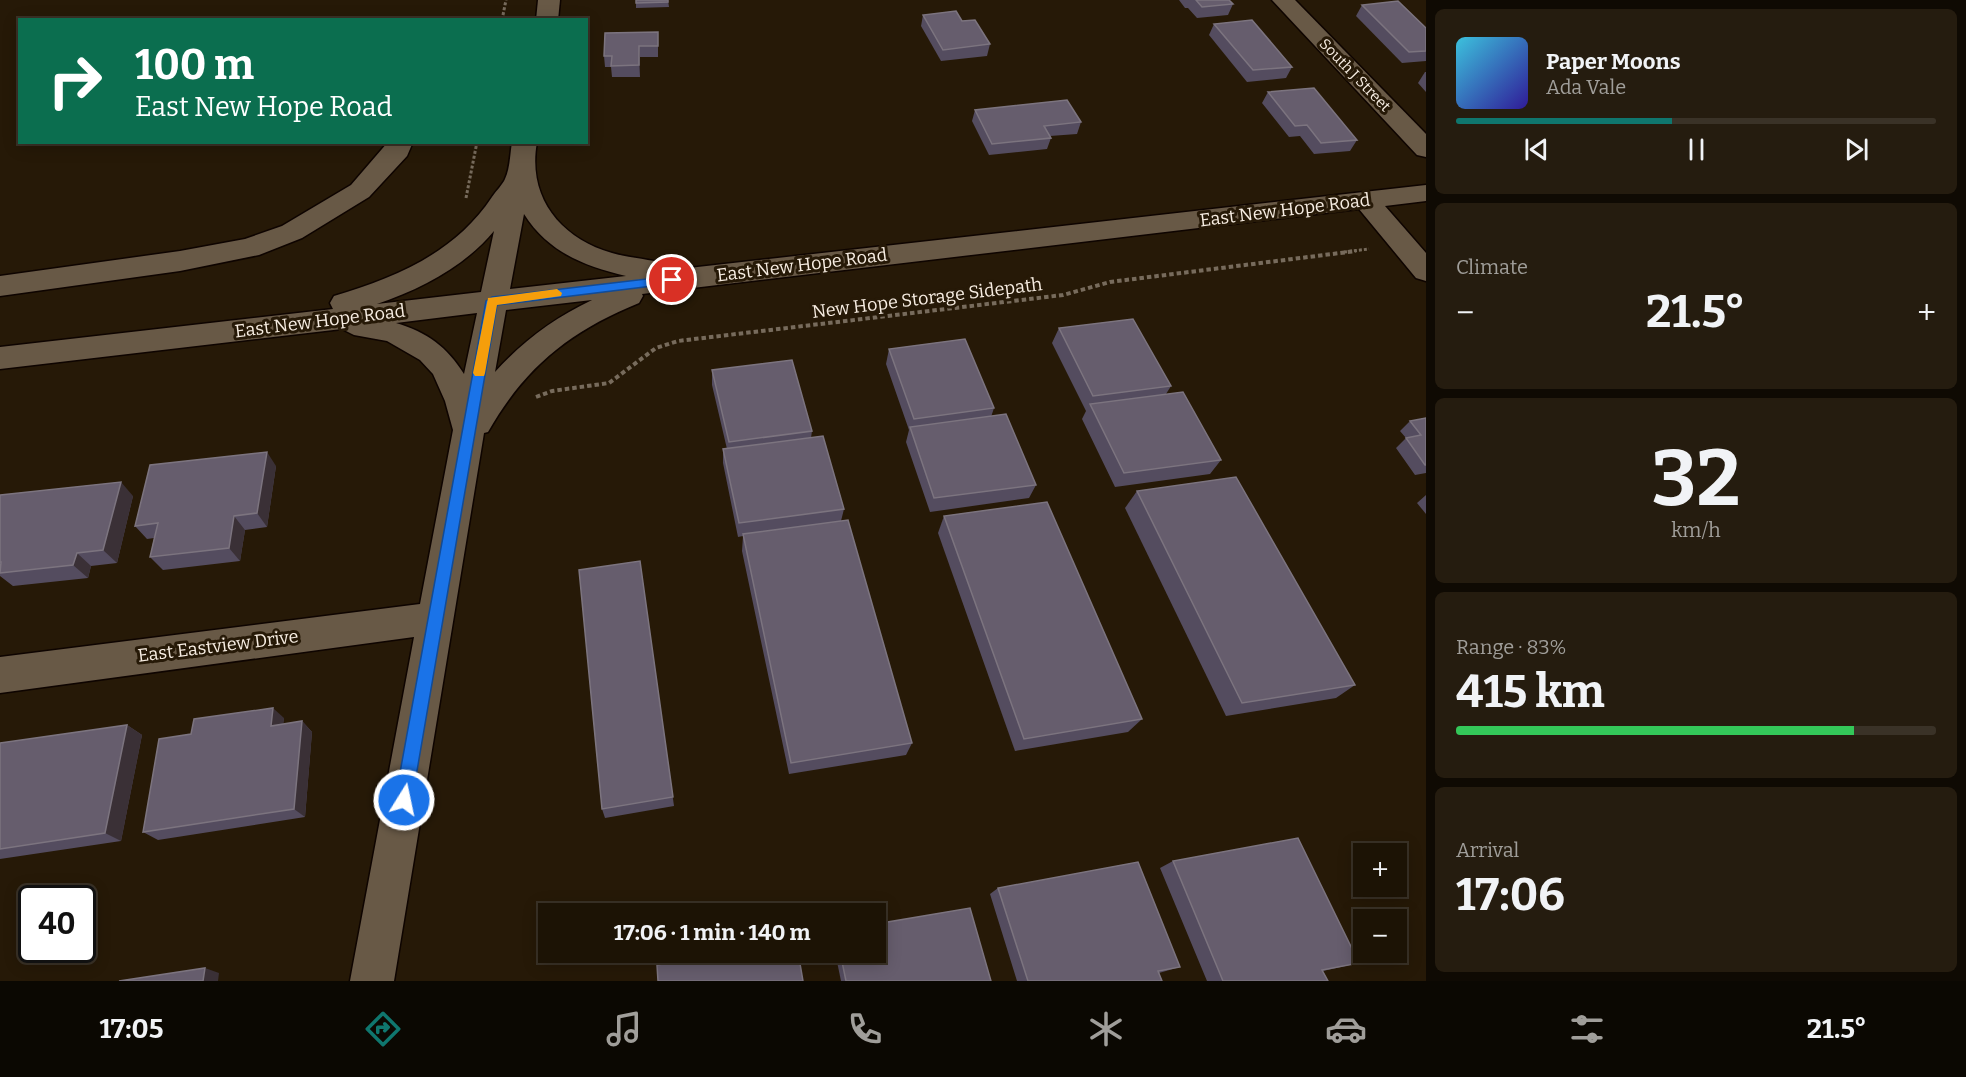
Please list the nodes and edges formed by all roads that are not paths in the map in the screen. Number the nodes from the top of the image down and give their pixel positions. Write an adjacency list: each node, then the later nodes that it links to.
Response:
1 (549, 0): 3 (street)
2 (1283, 0): 6 (street, South J Street)
3 (546, 18)
4 (400, 144): 11 (street)
5 (523, 149): 10 (street); 12 (street); 14 (street)
6 (1426, 149)
7 (1426, 193): 8 (street, East New Hope Road)
8 (1366, 201): 9 (street); 10 (street, East New Hope Road)
9 (1426, 271)
10 (718, 275): 12 (street, East New Hope Road); 16 (street)
11 (0, 286)
12 (492, 301): 13 (street, East New Hope Road); 16 (street)
13 (302, 323): 14 (street, East New Hope Road); 16 (street)
14 (195, 335): 15 (street, East New Hope Road)
15 (0, 358)
16 (466, 446): 17 (street)
17 (436, 618): 18 (street, East Eastview Drive); 19 (street)
18 (0, 675)
19 (372, 981)

